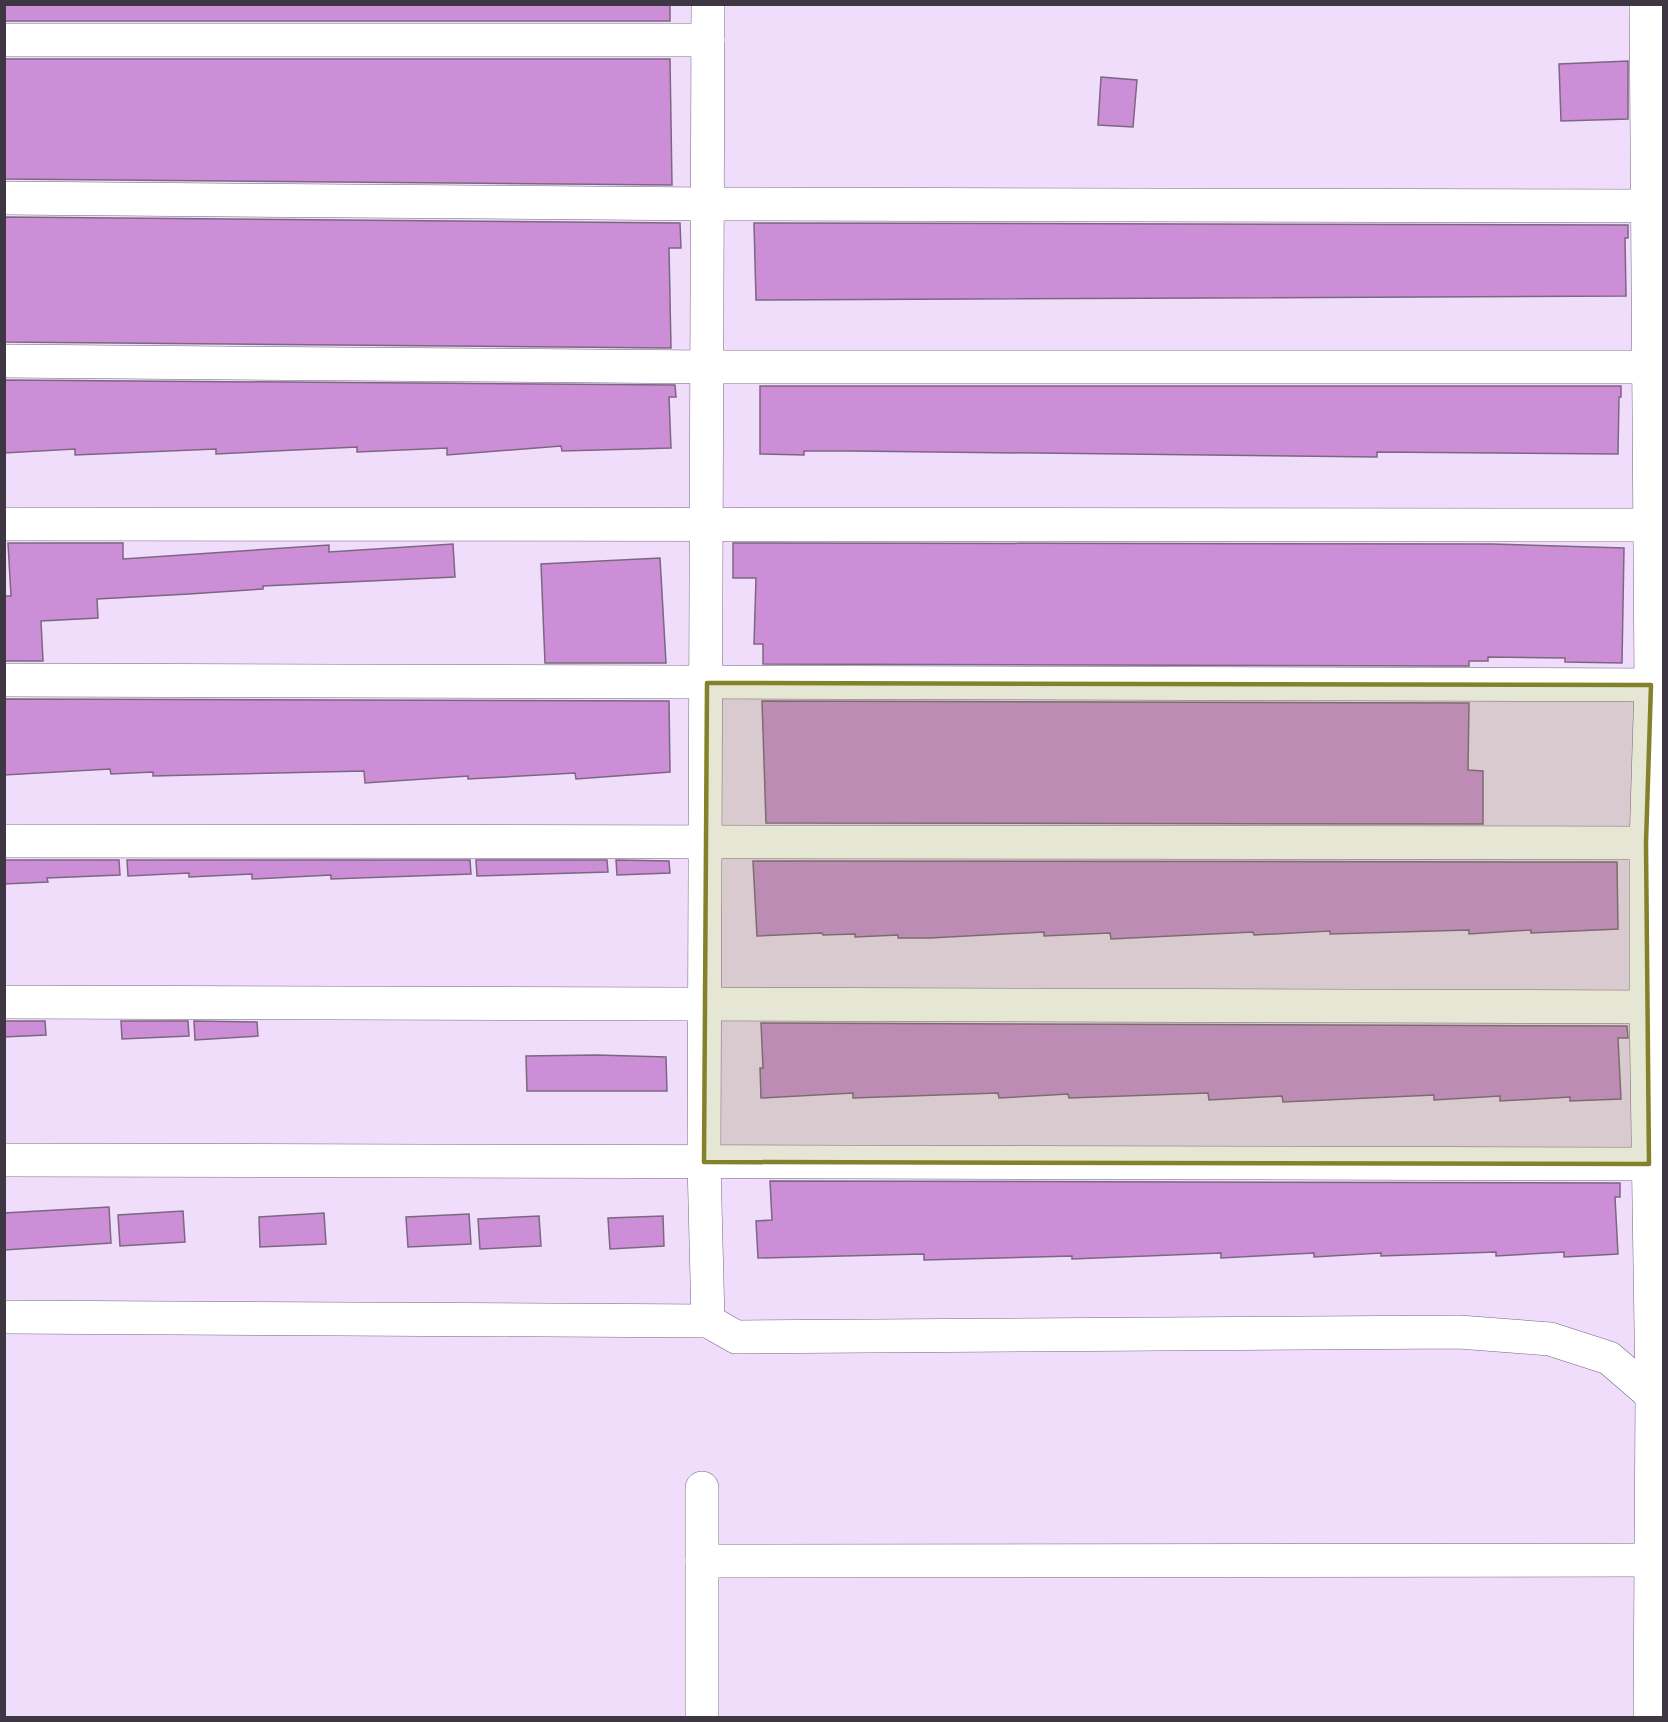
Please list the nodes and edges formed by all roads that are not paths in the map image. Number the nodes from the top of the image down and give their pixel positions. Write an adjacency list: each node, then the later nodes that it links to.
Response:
1 (708, 4): 4 (street)
2 (1646, 4): 5 (street)
3 (4, 40): 4 (street)
4 (708, 40): 7 (street)
5 (1655, 44): 8 (street)
6 (4, 198): 7 (street)
7 (708, 204): 8 (street); 10 (street)
8 (1656, 206): 11 (street)
9 (4, 361): 10 (street)
10 (708, 367): 11 (street); 13 (street)
11 (1656, 367): 14 (street)
12 (4, 524): 13 (street)
13 (707, 525): 14 (street); 16 (street)
14 (1657, 525): 17 (street)
15 (4, 681): 16 (street)
16 (707, 682): 17 (street); 19 (street)
17 (1657, 685): 20 (street)
18 (4, 841): 19 (street)
19 (706, 842): 20 (street); 22 (street)
20 (1655, 843): 23 (street)
21 (4, 1002): 22 (street)
22 (705, 1004): 23 (street); 25 (street)
23 (1655, 1007): 26 (street)
24 (4, 1160): 25 (street)
25 (704, 1162): 26 (street); 28 (street)
26 (1649, 1164): 29 (street)
27 (4, 1317): 28 (street)
28 (708, 1321): 29 (street)
29 (1658, 1398): 31 (street)
30 (702, 1488): 32 (street)
31 (1657, 1560): 32 (street); 34 (street)
32 (702, 1561): 33 (street)
33 (702, 1718)
34 (1650, 1718)

